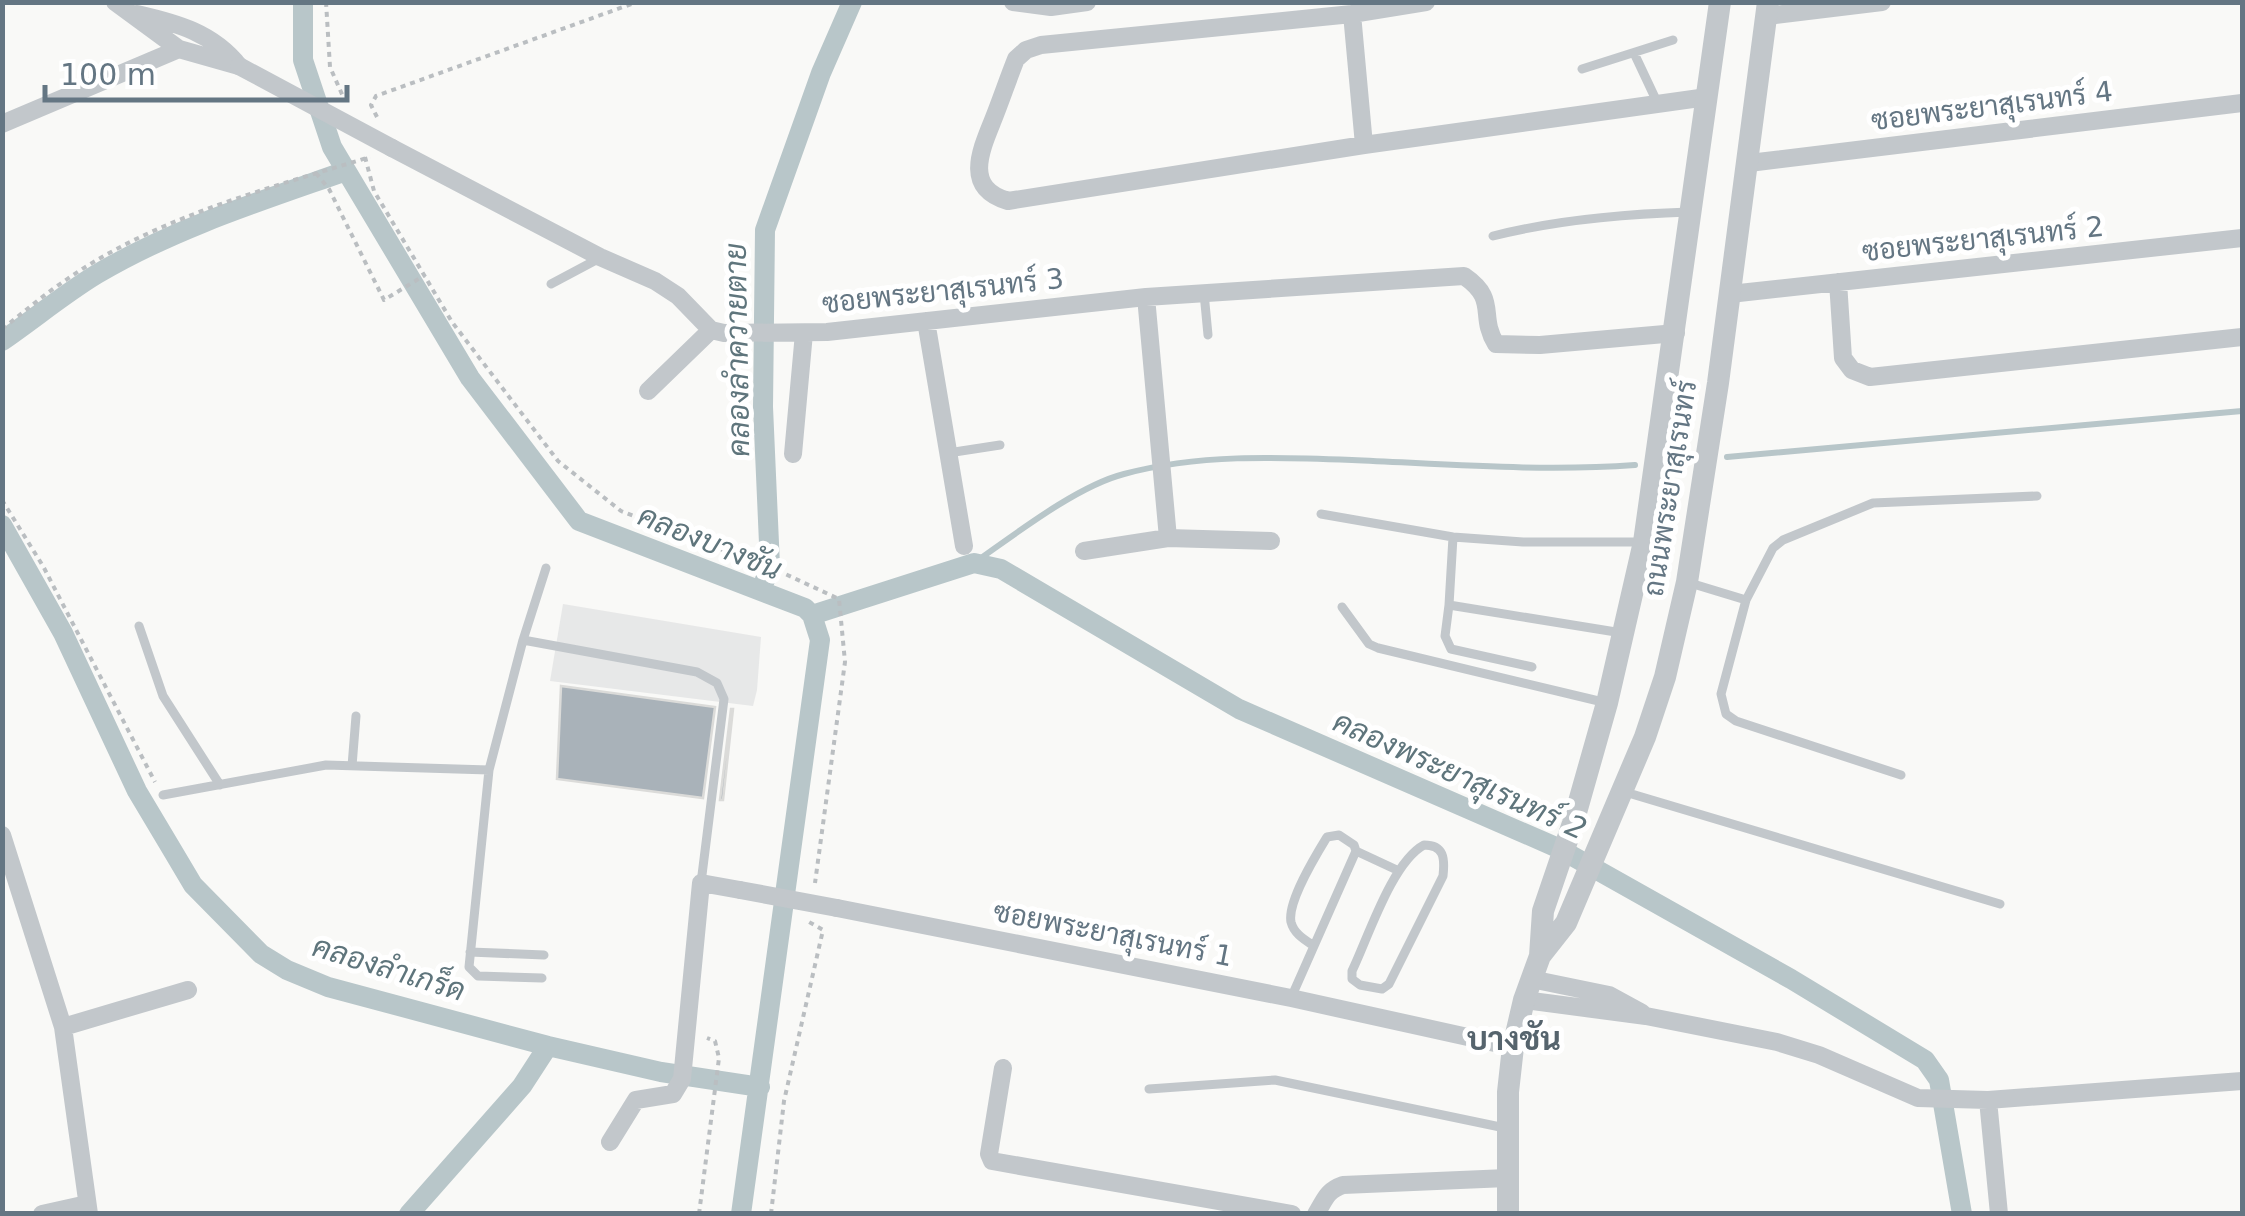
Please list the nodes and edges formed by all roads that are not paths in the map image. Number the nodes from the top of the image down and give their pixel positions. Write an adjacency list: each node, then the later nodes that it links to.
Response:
1 (115, 2): 8 (street)
2 (1013, 2): 3 (street)
3 (1087, 2)
4 (1426, 2): 9 (street)
5 (1720, 2): 15 (street, ถนนพระยาสุเรนทร์)
6 (1882, 2): 7 (street)
7 (1768, 9): 20 (street, ถนนพระยาสุเรนทร์)
8 (132, 12): 11 (street); 13 (street)
9 (1352, 14): 19 (street); 19 (street)
10 (1673, 40): 12 (lane)
11 (179, 48): 13 (street); 18 (street)
12 (1634, 52): 14 (lane); 17 (lane)
13 (239, 66): 24 (street, bridge)
14 (1582, 69)
15 (1707, 97): 17 (street); 21 (street, ถนนพระยาสุเรนทร์)
16 (2242, 103): 20 (street, ซอยพระยาสุเรนทร์ 4)
17 (1658, 104): 19 (street)
18 (2, 124)
19 (1364, 144)
20 (1749, 163): 28 (street, ถนนพระยาสุเรนทร์)
21 (1690, 212): 22 (lane); 32 (street, ถนนพระยาสุเรนทร์)
22 (1493, 236)
23 (2242, 238): 25 (street, ซอยพระยาสุเรนทร์ 2)
24 (600, 257): 26 (lane); 31 (street)
25 (1838, 282): 28 (street, ซอยพระยาสุเรนทร์ 2); 35 (street)
26 (552, 284)
27 (1204, 293): 29 (street, ซอยพระยาสุเรนทร์ 3); 32 (street, ซอยพระยาสุเรนทร์ 3); 34 (lane)
28 (1730, 294): 49 (street, ถนนพระยาสุเรนทร์)
29 (1146, 297): 30 (street, ซอยพระยาสุเรนทร์ 3); 43 (street)
30 (926, 321): 33 (street, ซอยพระยาสุเรนทร์ 3); 38 (street)
31 (718, 332): 33 (street, ซอยพระยาสุเรนทร์ 3); 36 (street)
32 (1676, 333): 45 (street, ถนนพระยาสุเรนทร์)
33 (799, 334): 39 (street)
34 (1208, 335)
35 (2242, 337)
36 (648, 391)
37 (1000, 445): 38 (lane)
38 (948, 453): 46 (street)
39 (793, 454)
40 (2037, 496): 50 (lane)
41 (1321, 514): 42 (lane)
42 (1454, 536): 45 (lane); 51 (lane)
43 (1168, 538): 44 (street); 47 (street)
44 (1271, 540)
45 (1644, 542): 54 (street, ถนนพระยาสุเรนทร์)
46 (964, 546)
47 (1084, 551)
48 (546, 568): 55 (lane)
49 (1687, 582): 50 (lane); 63 (street, ถนนพระยาสุเรนทร์)
50 (1746, 600): 61 (lane)
51 (1448, 606): 54 (lane); 56 (lane)
52 (1342, 607): 57 (lane)
53 (139, 626): 62 (lane)
54 (1624, 633): 57 (street, ถนนพระยาสุเรนทร์)
55 (522, 640): 60 (lane); 68 (lane)
56 (1532, 667)
57 (1607, 703): 73 (street, ถนนพระยาสุเรนทร์)
58 (356, 716): 59 (lane)
59 (352, 766): 60 (lane); 62 (lane)
60 (489, 770): 71 (lane)
61 (1901, 775)
62 (220, 784): 64 (lane)
63 (1622, 791): 69 (lane); 73 (street, ถนนพระยาสุเรนทร์)
64 (163, 795)
65 (2, 835): 78 (street)
66 (1356, 851): 67 (lane); 70 (lane); 70 (lane)
67 (1399, 871): 67 (lane)
68 (701, 883): 77 (street, ซอยพระยาสุเรนทร์ 1, bridge); 85 (street)
69 (2000, 904)
70 (1314, 946): 77 (lane)
71 (470, 952): 72 (lane); 74 (lane)
72 (544, 956)
73 (1540, 956): 75 (street, ถนนพระยาสุเรนทร์)
74 (542, 978)
75 (1528, 989): 79 (street, ถนนพระยาสุเรนทร์); 83 (street)
76 (188, 990): 78 (street)
77 (1292, 998): 79 (street, ซอยพระยาสุเรนทร์ 1)
78 (64, 1027): 87 (street)
79 (1513, 1047): 84 (street, ถนนพระยาสุเรนทร์)
80 (1003, 1068): 89 (street)
81 (2242, 1081): 83 (street)
82 (1149, 1089): 84 (lane)
83 (1988, 1100): 92 (street)
84 (1508, 1129): 86 (street, ถนนพระยาสุเรนทร์)
85 (610, 1142)
86 (1507, 1178): 90 (street); 91 (street, ถนนพระยาสุเรนทร์)
87 (88, 1208): 88 (street)
88 (42, 1214)
89 (1292, 1214)
90 (1316, 1214)
91 (1508, 1214)
92 (1999, 1214)

